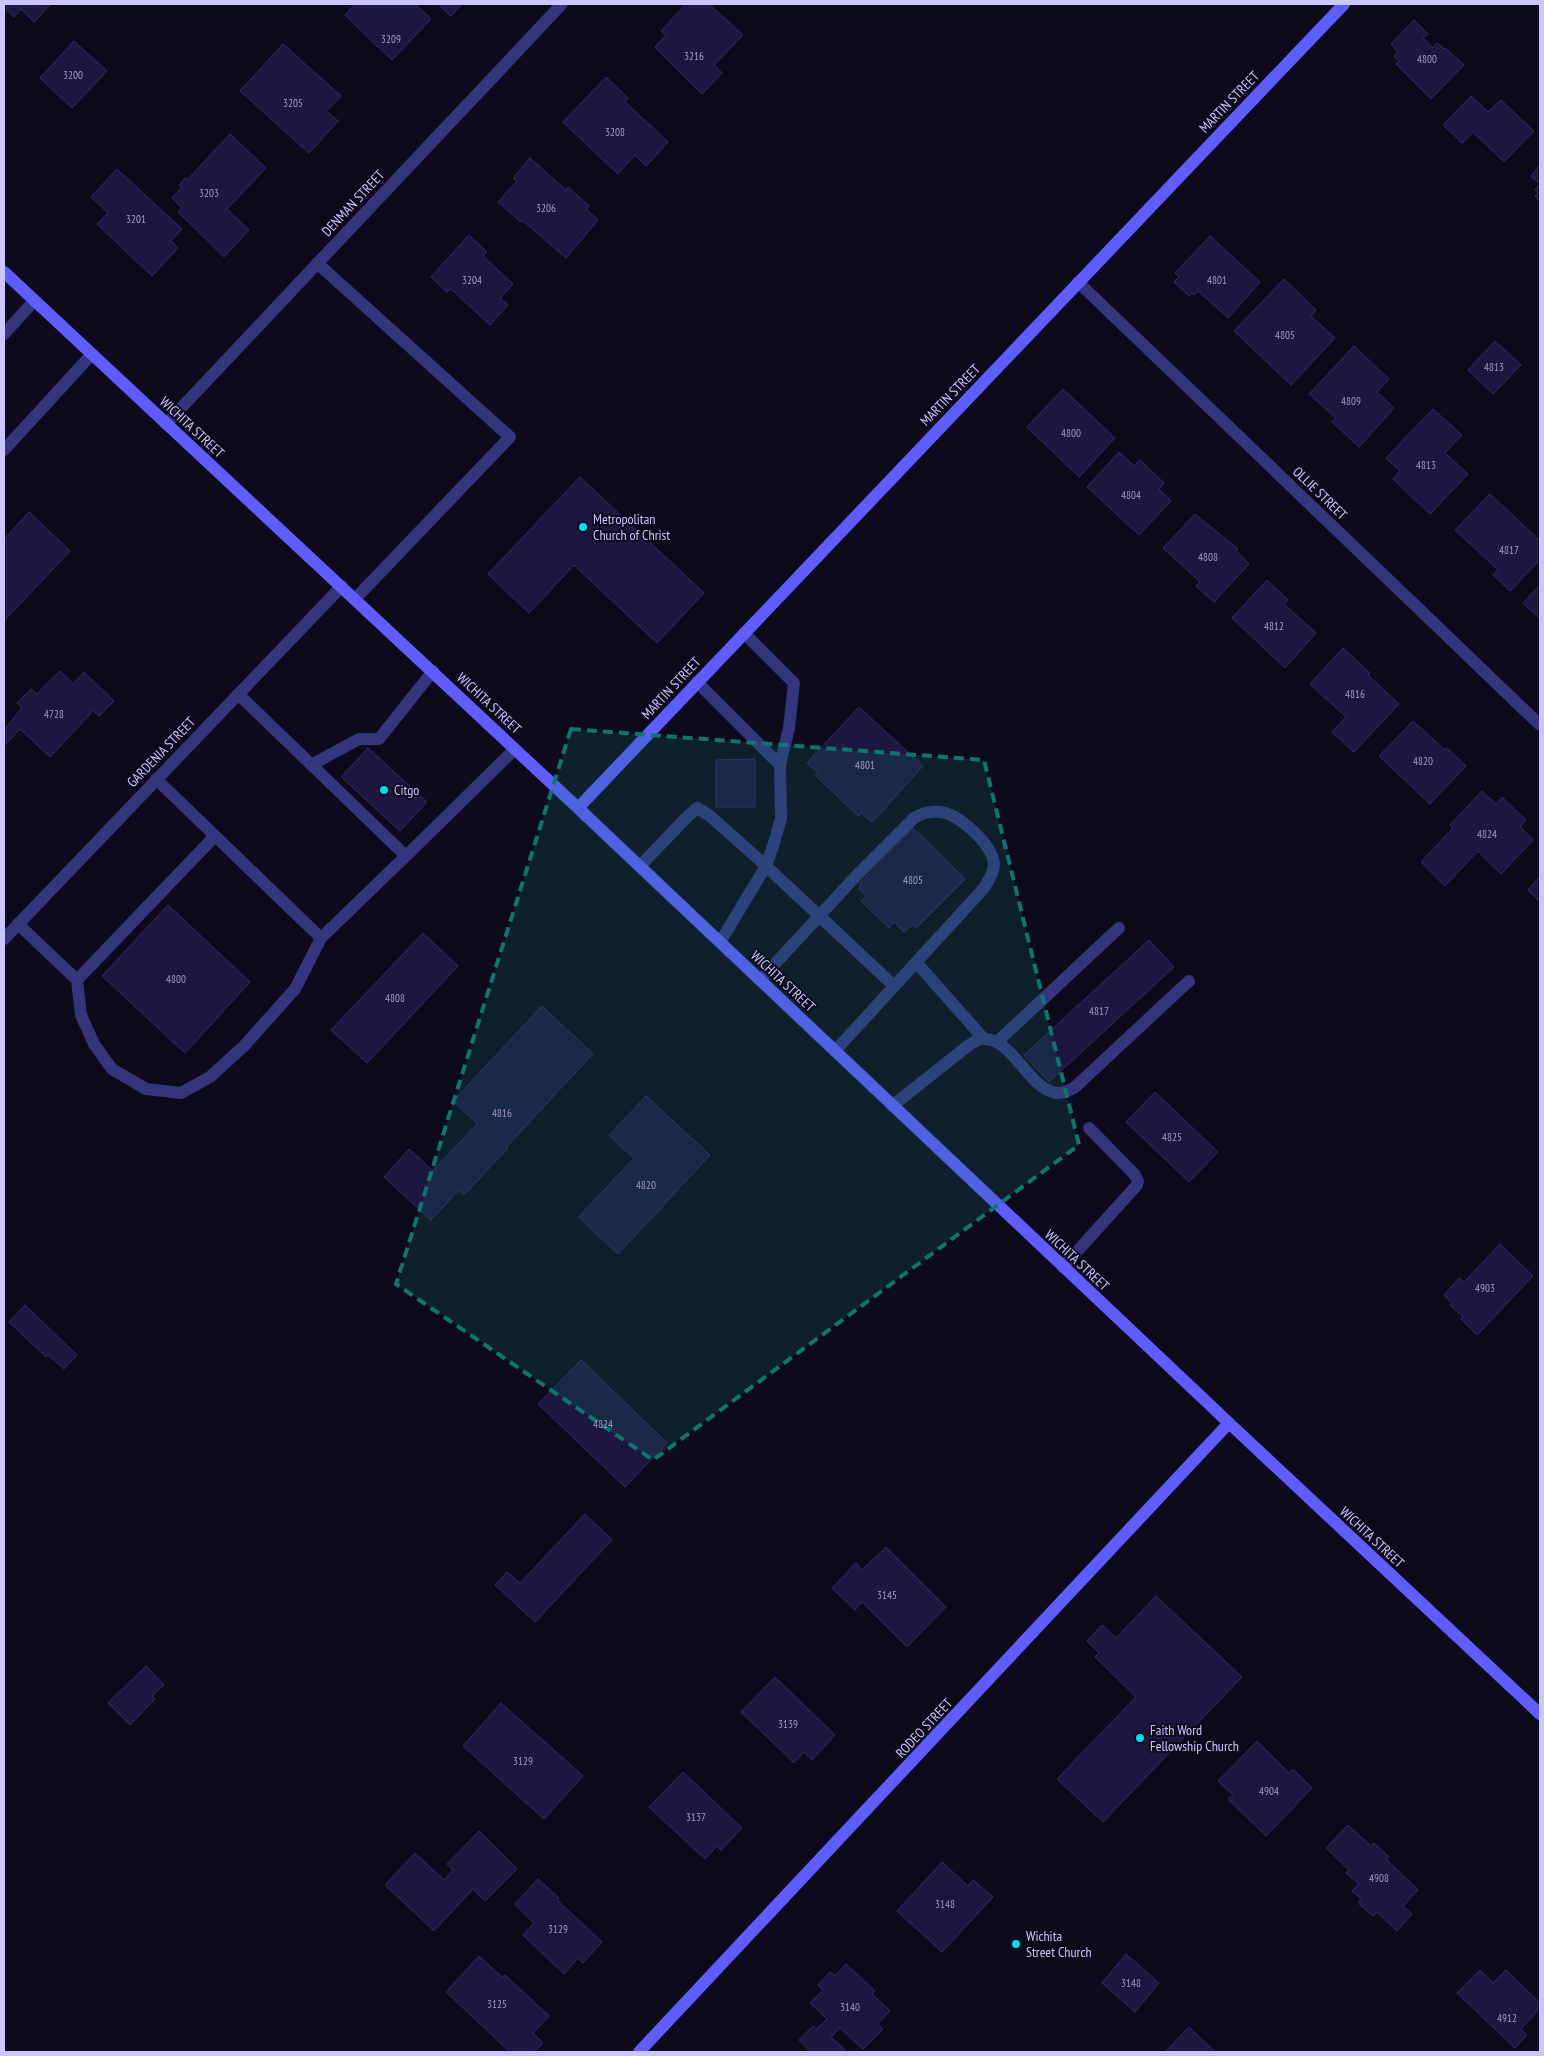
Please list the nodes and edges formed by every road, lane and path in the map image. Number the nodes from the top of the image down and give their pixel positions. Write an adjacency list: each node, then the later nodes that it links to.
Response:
1 (562, 4): 3 (street, DENMAN STREET)
2 (1344, 4): 5 (main road, MARTIN STREET)
3 (317, 264): 9 (street, DENMAN STREET); 12 (street)
4 (4, 272): 6 (main road, WICHITA STREET)
5 (1078, 282): 13 (main road, MARTIN STREET); 17 (street, OLLIE STREET)
6 (34, 301): 7 (street); 8 (main road, WICHITA STREET)
7 (4, 334)
8 (92, 354): 9 (main road, WICHITA STREET); 10 (street)
9 (166, 424): 11 (main road, WICHITA STREET)
10 (4, 450)
11 (342, 586): 12 (main road, WICHITA STREET); 16 (street, GARDENIA STREET)
12 (355, 599): 14 (main road, WICHITA STREET)
13 (744, 633): 15 (main road, MARTIN STREET); 20 (street)
14 (433, 671): 18 (main road, WICHITA STREET); 19 (street)
15 (697, 682): 20 (street); 22 (main road, MARTIN STREET)
16 (238, 694): 19 (street); 21 (street, GARDENIA STREET)
17 (1540, 725)
18 (515, 749): 22 (main road, WICHITA STREET); 24 (street)
19 (312, 765): 24 (street)
20 (780, 765): 26 (street)
21 (156, 779): 23 (street); 28 (street, GARDENIA STREET)
22 (578, 808): 25 (main road, WICHITA STREET)
23 (215, 836): 30 (street); 34 (street)
24 (406, 856): 30 (street)
25 (640, 866): 26 (street); 32 (main road, WICHITA STREET)
26 (766, 866): 27 (street); 32 (street)
27 (820, 916): 33 (street); 35 (street); 37 (street)
28 (18, 924): 31 (street, GARDENIA STREET); 34 (street)
29 (1119, 928): 39 (street)
30 (321, 938): 34 (street)
31 (4, 940)
32 (720, 942): 35 (main road, WICHITA STREET)
33 (916, 962): 37 (street); 38 (street)
34 (77, 980)
35 (760, 980): 40 (main road, WICHITA STREET)
36 (1189, 981): 39 (street)
37 (894, 986): 40 (street)
38 (983, 1038): 39 (street); 41 (street)
39 (997, 1042)
40 (835, 1051): 41 (main road, WICHITA STREET)
41 (892, 1106): 43 (main road, WICHITA STREET)
42 (1089, 1128): 43 (street)
43 (1063, 1267): 44 (main road, WICHITA STREET)
44 (1229, 1423): 45 (main road, WICHITA STREET); 46 (main road, RODEO STREET)
45 (1540, 1714)
46 (639, 2052)

